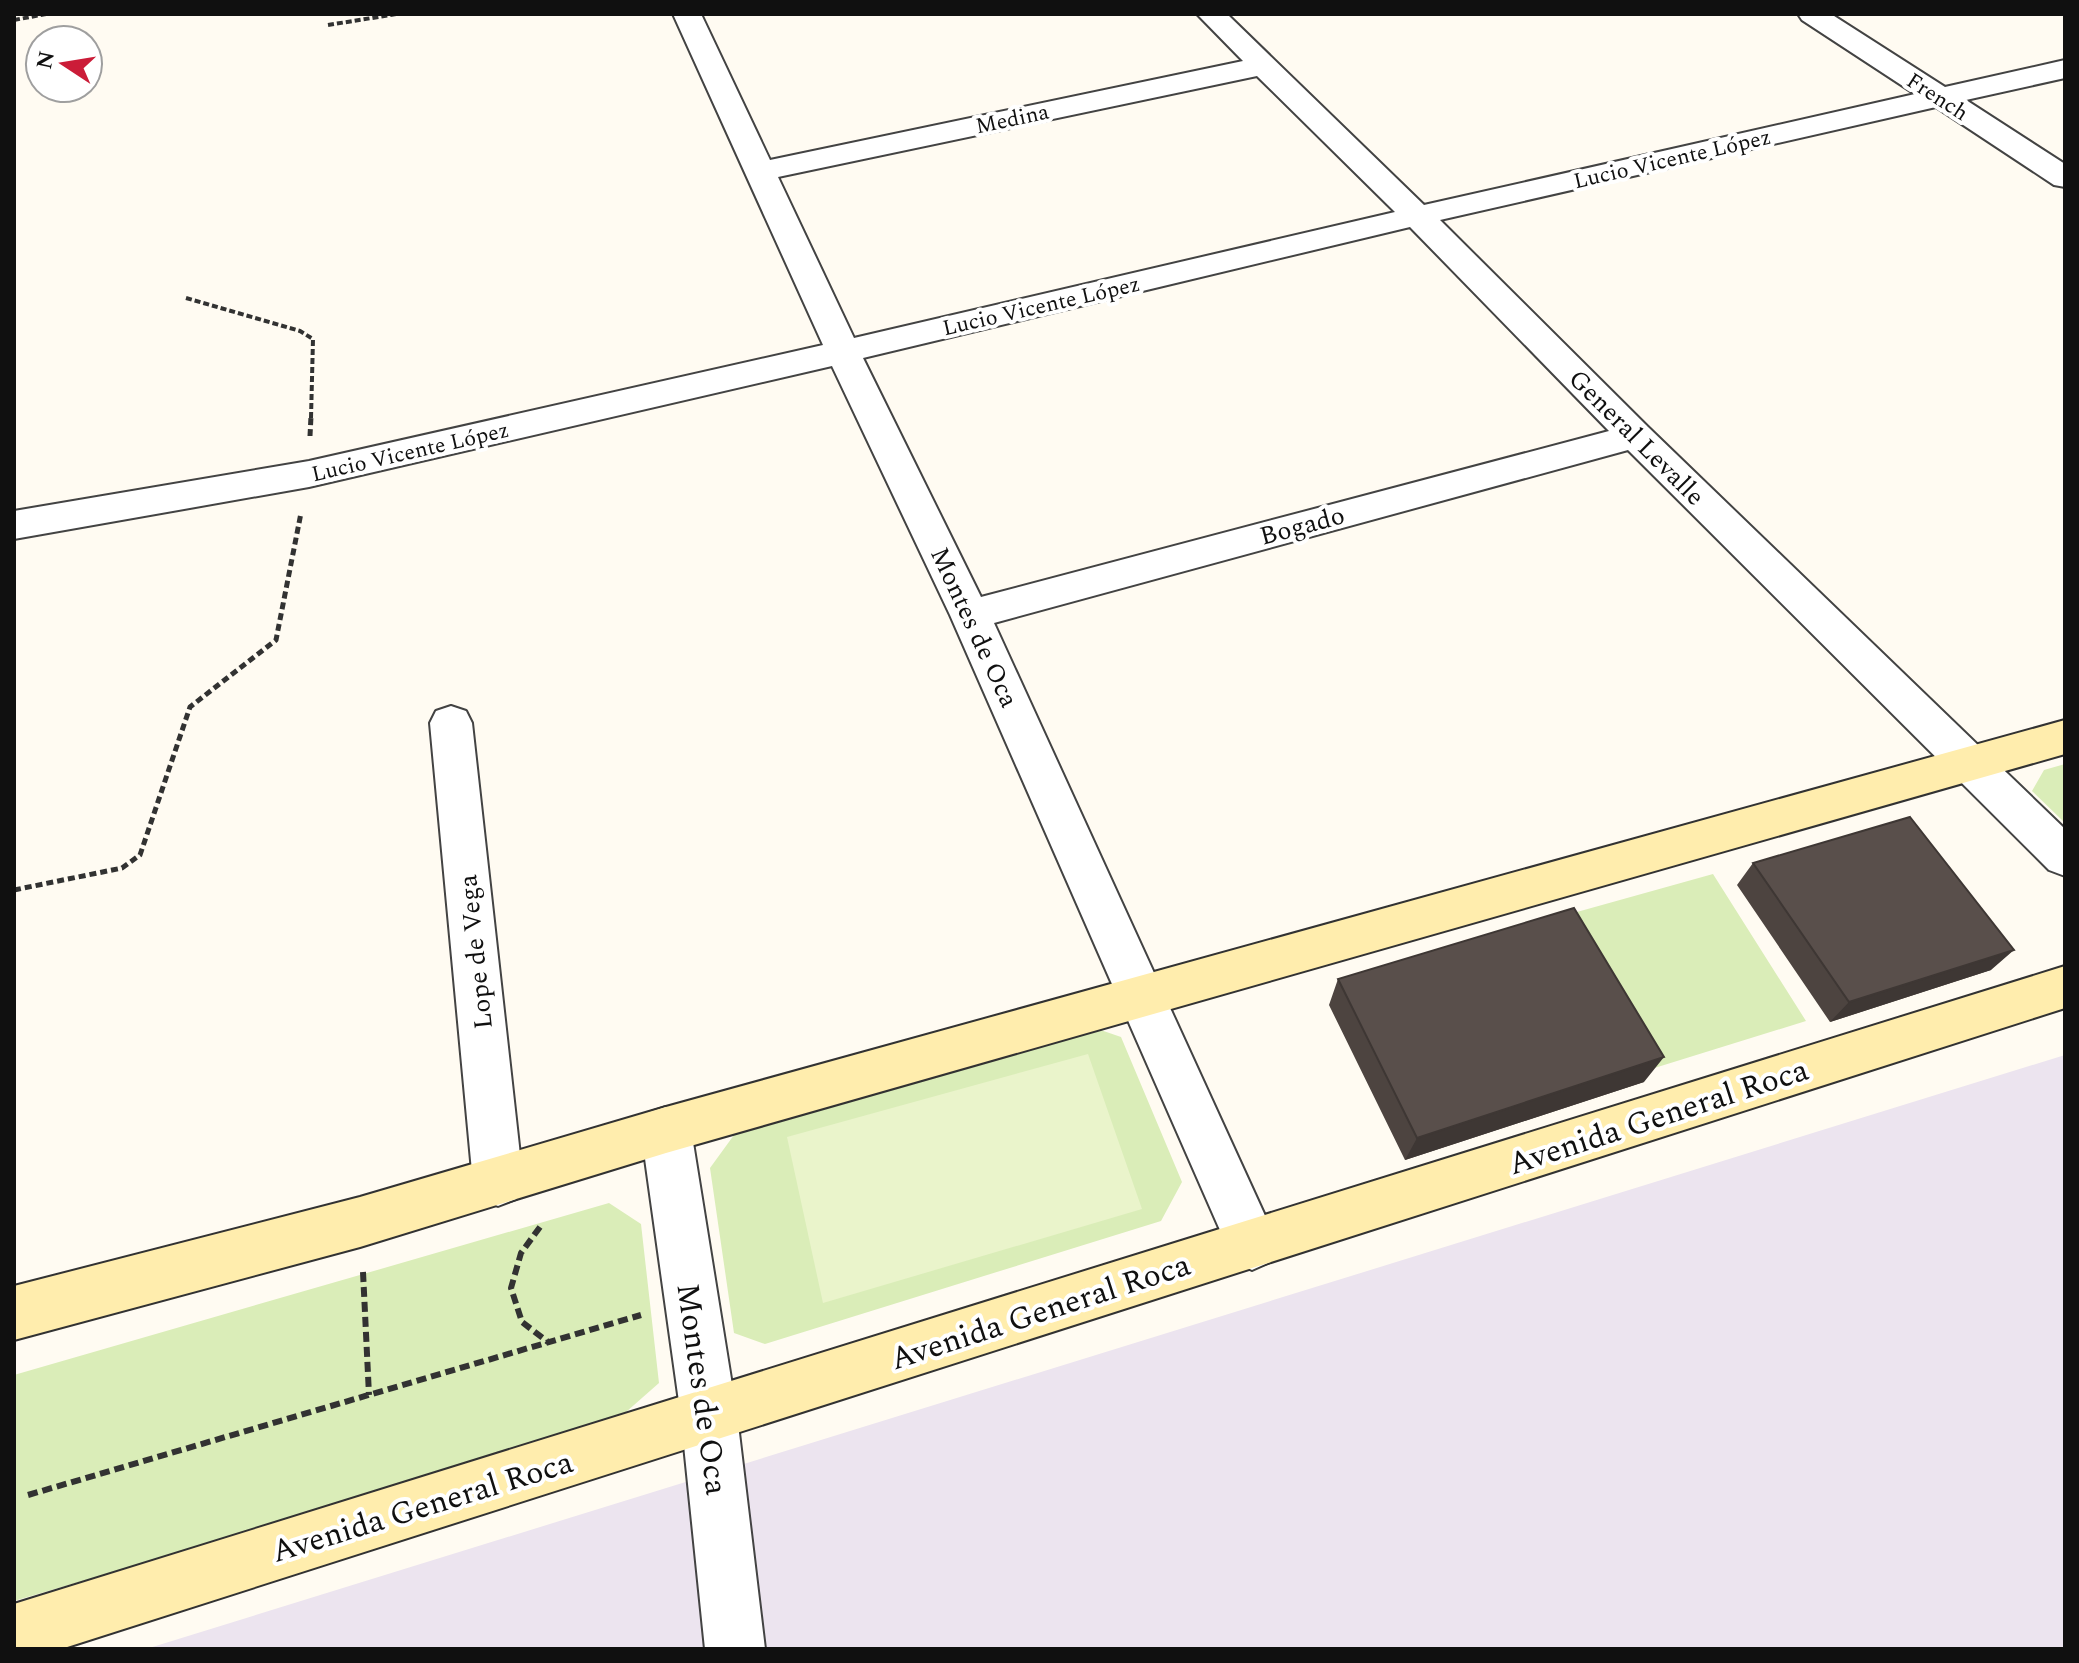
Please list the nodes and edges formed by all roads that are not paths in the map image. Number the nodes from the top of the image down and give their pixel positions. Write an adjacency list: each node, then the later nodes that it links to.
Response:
1 (687, 14): 7 (street, Montes de Oca)
2 (1211, 14): 4 (street, General Levalle)
3 (1812, 14): 6 (street, French)
4 (1262, 66): 7 (street, Medina); 9 (street, General Levalle)
5 (2065, 69): 6 (street, Lucio Vicente López)
6 (1941, 97): 8 (street, French); 9 (street, Lucio Vicente López)
7 (762, 171): 10 (street, Montes de Oca)
8 (2065, 178)
9 (1417, 216): 10 (street, Lucio Vicente López); 11 (street, General Levalle)
10 (843, 352): 12 (street, Lucio Vicente López); 13 (street, Montes de Oca)
11 (1635, 436): 13 (street, Bogado); 16 (street, General Levalle)
12 (14, 525)
13 (970, 615): 19 (street, Montes de Oca)
14 (451, 723): 21 (street, Lope de Vega)
15 (2065, 737): 16 (main road)
16 (1973, 763): 17 (street, General Levalle); 19 (main road)
17 (2065, 857)
18 (2065, 987): 22 (main road, Avenida General Roca)
19 (1143, 996): 20 (main road); 22 (street, Montes de Oca)
20 (666, 1130): 21 (main road); 24 (street, Montes de Oca)
21 (498, 1182): 23 (main road)
22 (1252, 1244): 24 (main road, Avenida General Roca)
23 (14, 1313)
24 (709, 1416): 25 (main road, Avenida General Roca); 26 (street, Montes de Oca)
25 (14, 1634)
26 (735, 1649)

